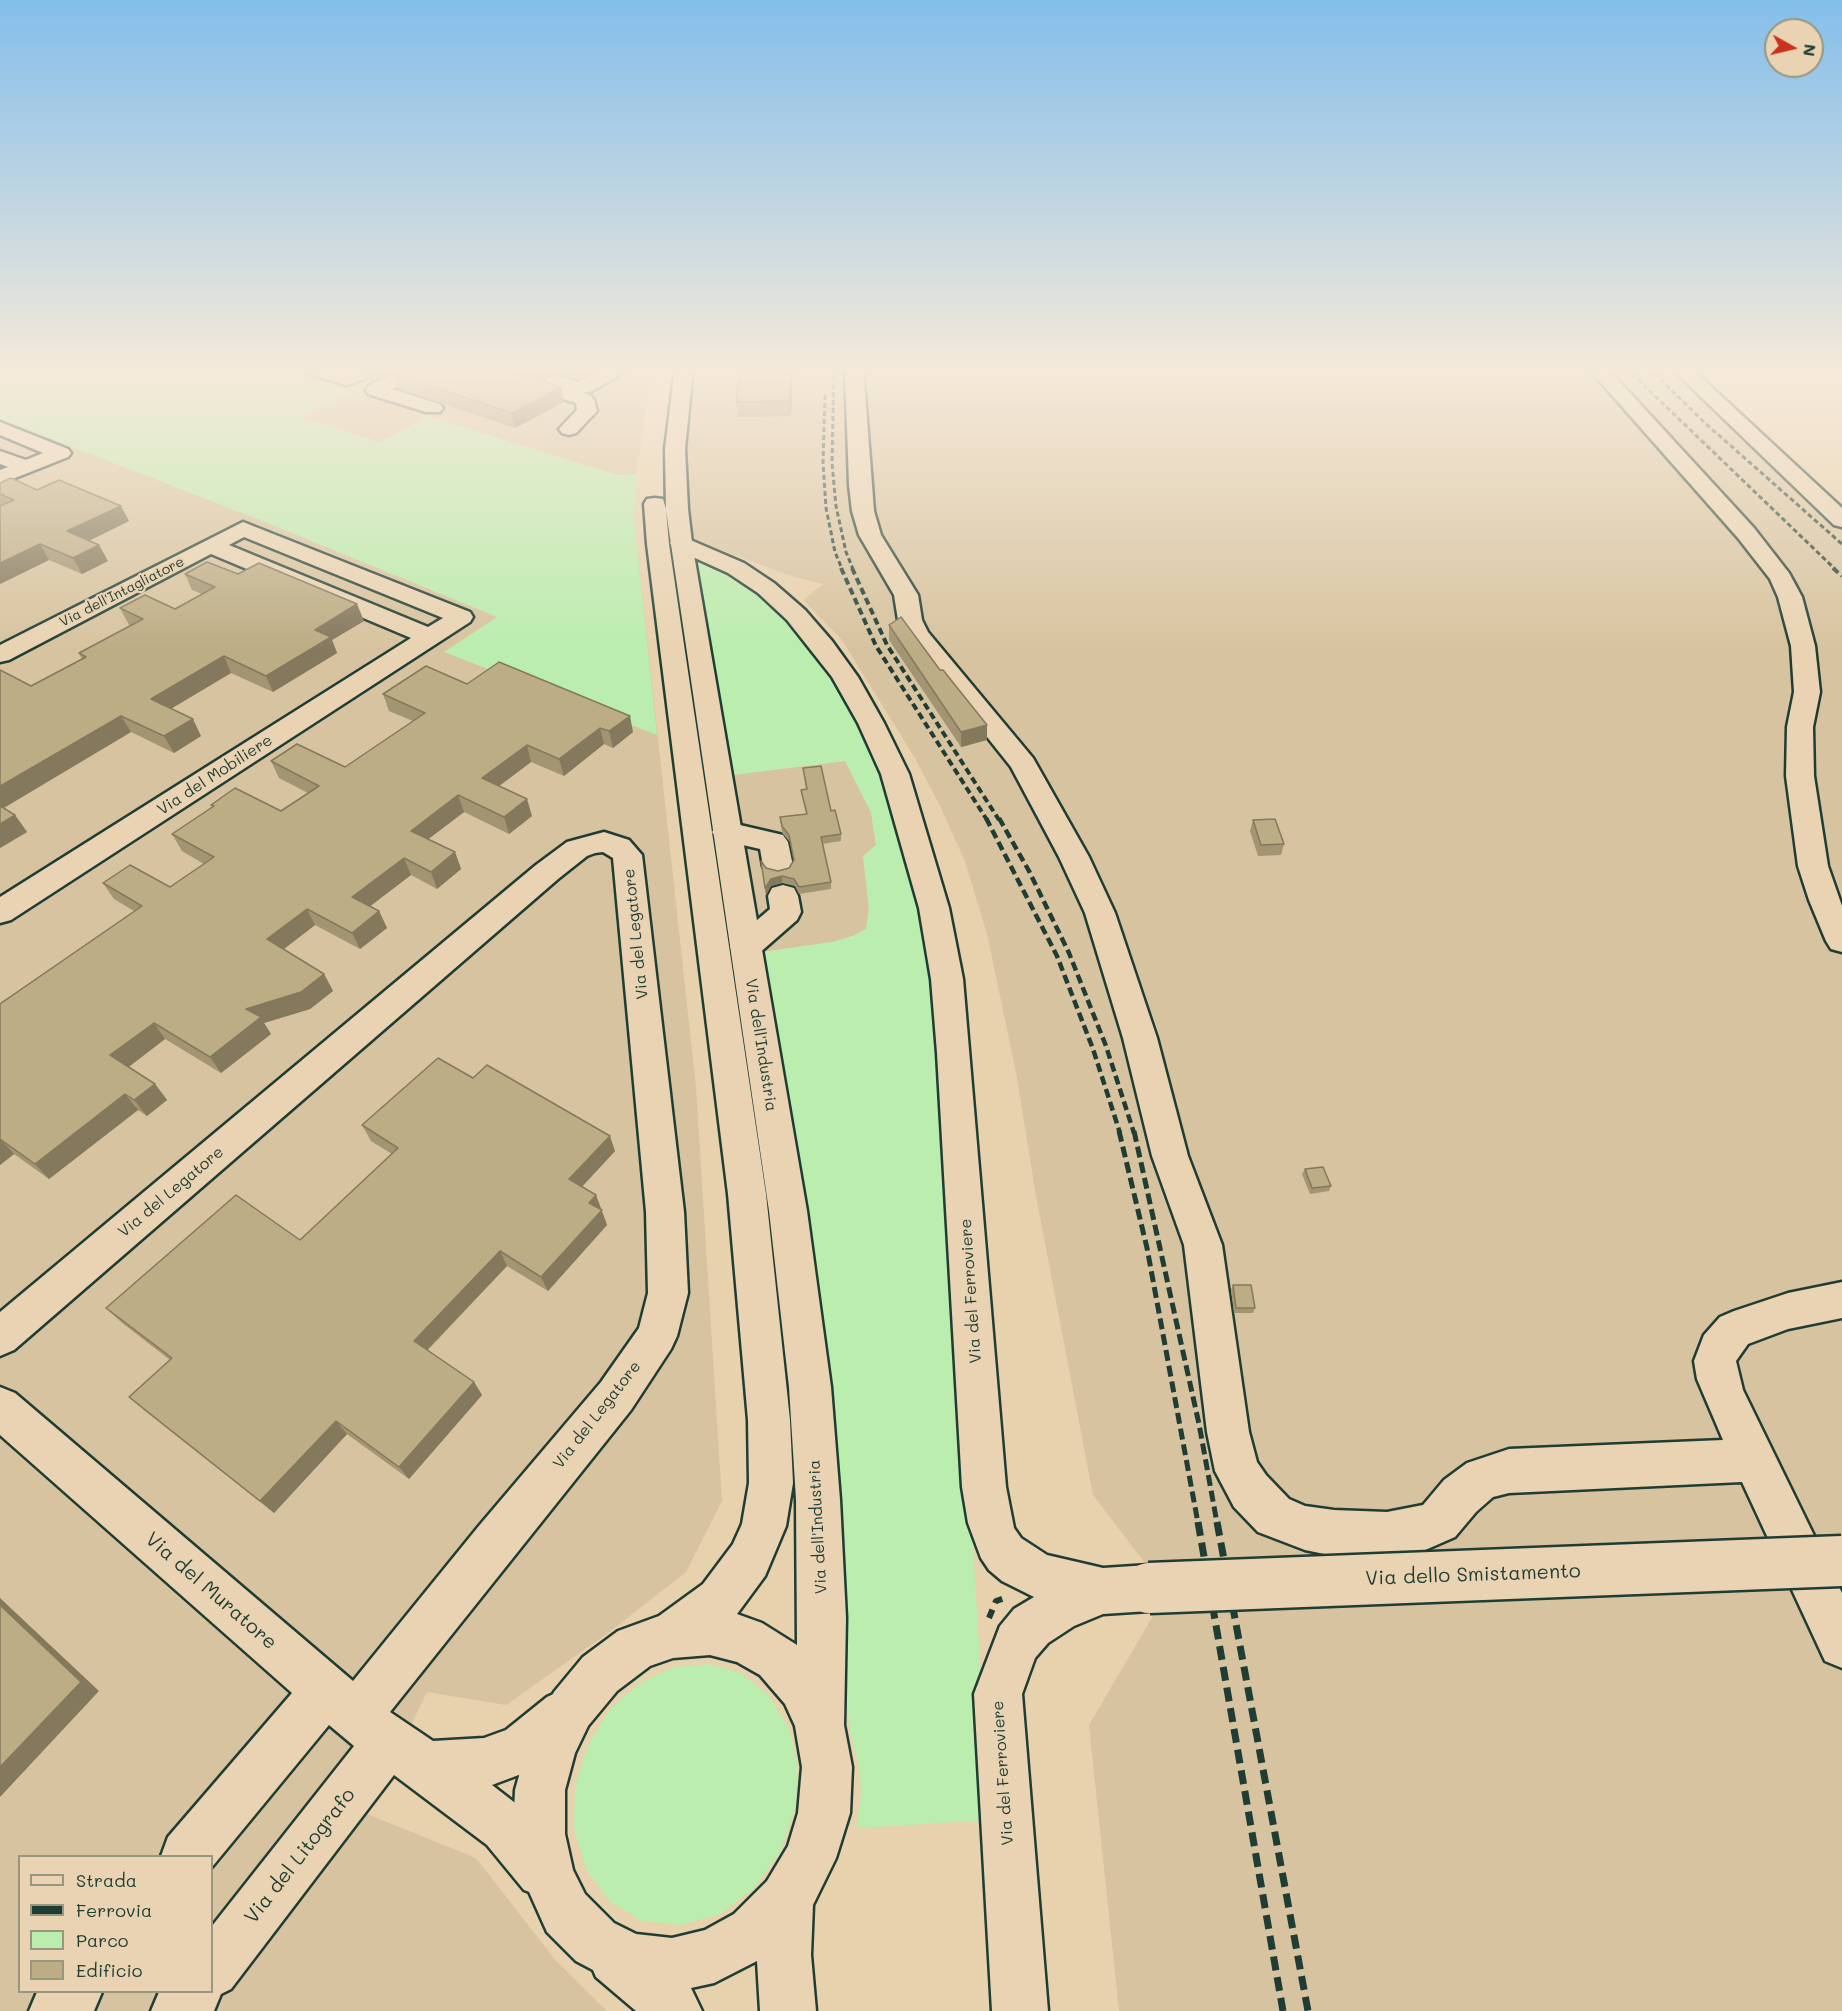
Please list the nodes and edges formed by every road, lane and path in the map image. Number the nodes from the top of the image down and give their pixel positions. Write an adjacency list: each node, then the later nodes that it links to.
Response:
1 (13, 462): 8 (street)
2 (39, 462): 8 (street)
3 (655, 462): 26 (street, Via dell'Industria)
4 (675, 462): 12 (street, Via dell'Industria)
5 (859, 462): 23 (street)
6 (1682, 462): 18 (street)
7 (1780, 462): 10 (street)
8 (26, 467): 9 (street)
9 (0, 478)
10 (1842, 520)
11 (243, 529): 13 (street, Via dell'Intagliatore); 14 (street, Via del Mobiliere)
12 (681, 543): 16 (street, Via dell'Industria); 25 (street, Via del Ferroviere)
13 (211, 546): 14 (street); 15 (street, Via dell'Intagliatore)
14 (430, 637): 17 (street, Via del Mobiliere)
15 (0, 655)
16 (727, 832): 19 (street, Via dell'Industria); 19 (street)
17 (0, 912)
18 (1842, 941)
19 (746, 947): 29 (street, Via dell'Industria)
20 (1842, 1300): 23 (street)
21 (0, 1337): 30 (street, Via del Legatore)
22 (0, 1407): 30 (street, Via del Muratore)
23 (1754, 1460): 27 (street)
24 (1842, 1561): 25 (street, Via dello Smistamento, bridge)
25 (1126, 1589): 42 (street, Via del Ferroviere)
26 (673, 1634): 28 (street); 29 (street)
27 (1842, 1644)
28 (571, 1709): 30 (street); 32 (street)
29 (819, 1725): 33 (street)
30 (375, 1729): 31 (street); 32 (street, Via del Muratore); 35 (street, Via del Litografo)
31 (190, 1855)
32 (548, 1876): 34 (street)
33 (786, 1900): 34 (street); 41 (street)
34 (595, 1942): 40 (street)
35 (213, 1969)
36 (73, 1993): 38 (street)
37 (193, 1993): 39 (street)
38 (57, 2011)
39 (179, 2011)
40 (674, 2011)
41 (788, 2011)
42 (1020, 2011)

